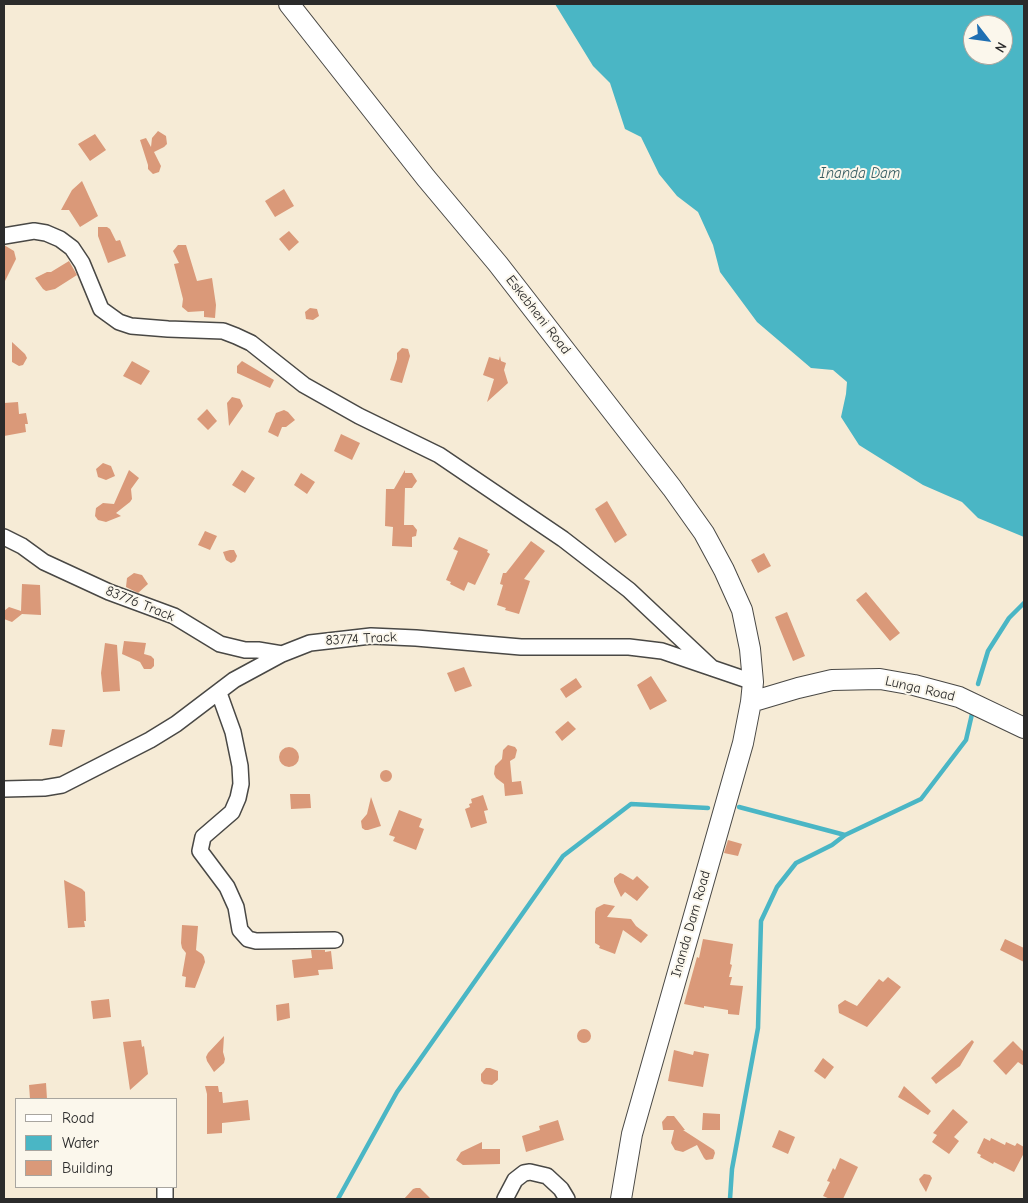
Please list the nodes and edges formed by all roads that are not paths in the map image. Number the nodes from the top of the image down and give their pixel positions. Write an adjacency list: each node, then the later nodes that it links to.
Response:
1 (289, 4): 4 (street, Eskebheni Road)
2 (4, 236): 6 (street)
3 (4, 537): 5 (street, 83776 Track)
4 (750, 649): 7 (street, Inanda Dam Road)
5 (282, 654): 6 (street, 83774 Track); 8 (street, 83774 Track)
6 (712, 668): 7 (street, 83774 Track)
7 (753, 682): 9 (street, Inanda Dam Road)
8 (219, 693): 11 (street, 83774 Track); 12 (street)
9 (751, 702): 10 (street, Lunga Road); 15 (street, Inanda Dam Road)
10 (1024, 728)
11 (4, 790)
12 (335, 940)
13 (505, 1199): 14 (street)
14 (567, 1199)
15 (622, 1199)

